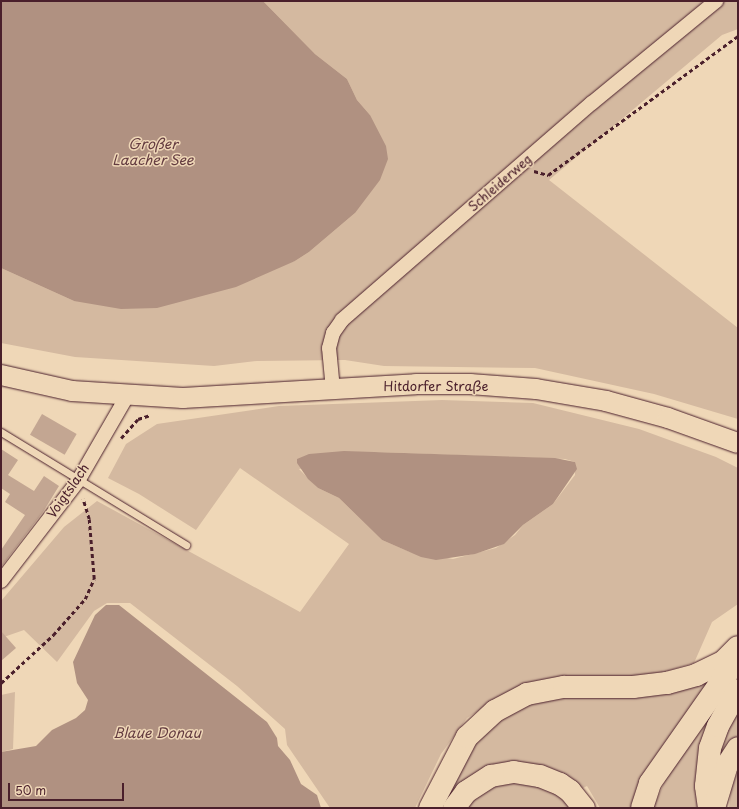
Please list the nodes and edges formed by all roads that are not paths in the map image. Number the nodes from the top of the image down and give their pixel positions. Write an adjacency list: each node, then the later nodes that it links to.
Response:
1 (716, 1): 3 (street, Schleiderweg)
2 (1, 375): 4 (street, Hitdorfer Straße)
3 (333, 390): 4 (street, Hitdorfer Straße); 6 (street, Hitdorfer Straße)
4 (127, 396): 7 (street, Voigtslach)
5 (1, 432): 7 (lane)
6 (738, 443)
7 (78, 481): 8 (lane); 9 (street, Voigtslach)
8 (186, 545)
9 (1, 581)
10 (738, 647): 14 (highway)
11 (738, 658): 17 (highway)
12 (738, 690): 18 (highway)
13 (738, 748): 19 (highway)
14 (430, 808)
15 (454, 808): 16 (highway)
16 (584, 808)
17 (642, 808)
18 (708, 808)
19 (714, 808)

